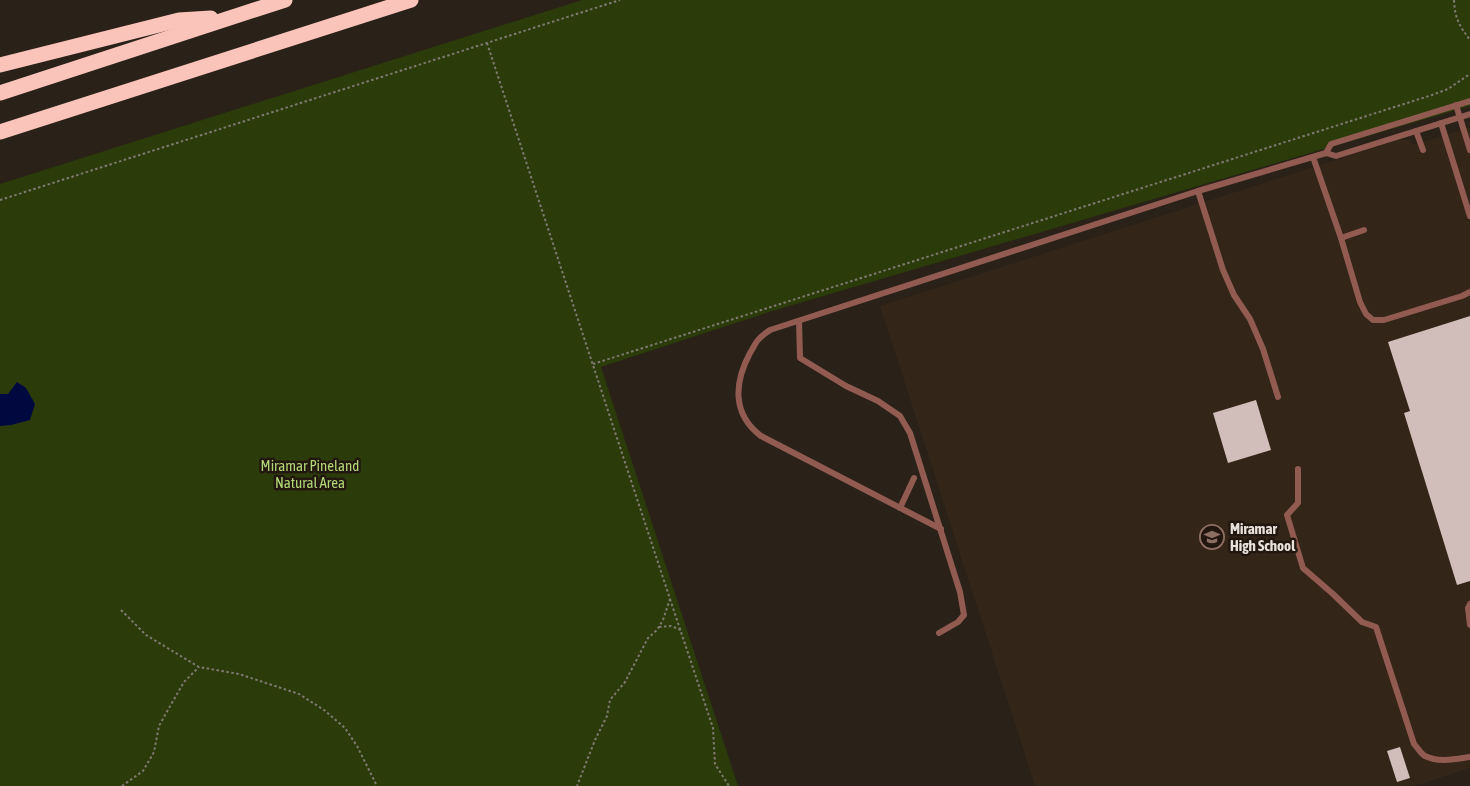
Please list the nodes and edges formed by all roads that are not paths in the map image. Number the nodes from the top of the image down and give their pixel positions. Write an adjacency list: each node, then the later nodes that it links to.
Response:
1 (285, 0): 3 (highway)
2 (411, 0): 12 (highway)
3 (237, 16): 4 (highway); 5 (highway)
4 (0, 65)
5 (0, 93)
6 (1470, 101): 7 (lane)
7 (1456, 105): 9 (lane); 15 (lane)
8 (1470, 114): 9 (lane)
9 (1460, 118): 10 (lane); 14 (lane)
10 (1442, 123): 11 (lane); 18 (lane)
11 (1416, 131): 13 (lane); 15 (lane)
12 (0, 132)
13 (1423, 150)
14 (1470, 150)
15 (1326, 153): 16 (lane)
16 (1313, 157): 17 (lane); 20 (lane)
17 (1198, 191): 22 (lane); 23 (lane)
18 (1470, 216)
19 (1364, 230): 20 (lane)
20 (1341, 238): 21 (lane)
21 (1470, 292)
22 (799, 321): 26 (lane); 27 (lane)
23 (1278, 397)
24 (1298, 469): 31 (lane)
25 (914, 478): 26 (lane)
26 (900, 508): 27 (lane)
27 (941, 529): 30 (lane)
28 (1470, 604): 29 (lane)
29 (1470, 625)
30 (940, 633)
31 (1470, 756)

